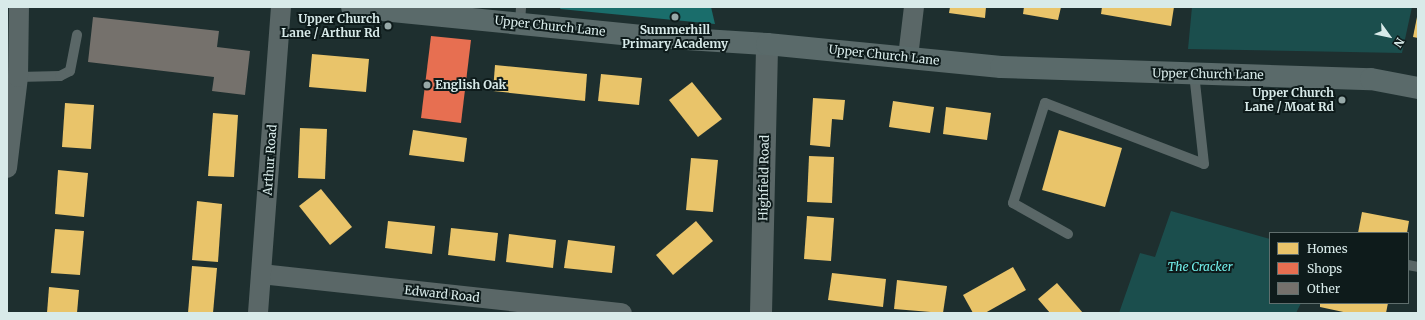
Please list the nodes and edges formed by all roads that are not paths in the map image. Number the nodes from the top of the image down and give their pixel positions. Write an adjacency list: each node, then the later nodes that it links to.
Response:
1 (20, 7): 10 (street)
2 (281, 7): 14 (street, Arthur Road)
3 (352, 7): 5 (main road, Upper Church Lane)
4 (914, 7): 8 (street)
5 (520, 15): 7 (main road, Upper Church Lane)
6 (77, 35): 10 (lane)
7 (767, 44): 8 (main road, Upper Church Lane); 18 (street, Highfield Road)
8 (908, 57): 9 (main road, Upper Church Lane)
9 (1194, 74): 11 (main road, Upper Church Lane); 13 (lane)
10 (18, 77): 12 (street)
11 (1418, 88)
12 (7, 168)
13 (1068, 234)
14 (261, 274): 15 (street, Edward Road); 16 (street, Arthur Road)
15 (510, 307): 17 (street, Edward Road)
16 (258, 313)
17 (622, 313)
18 (761, 313)

